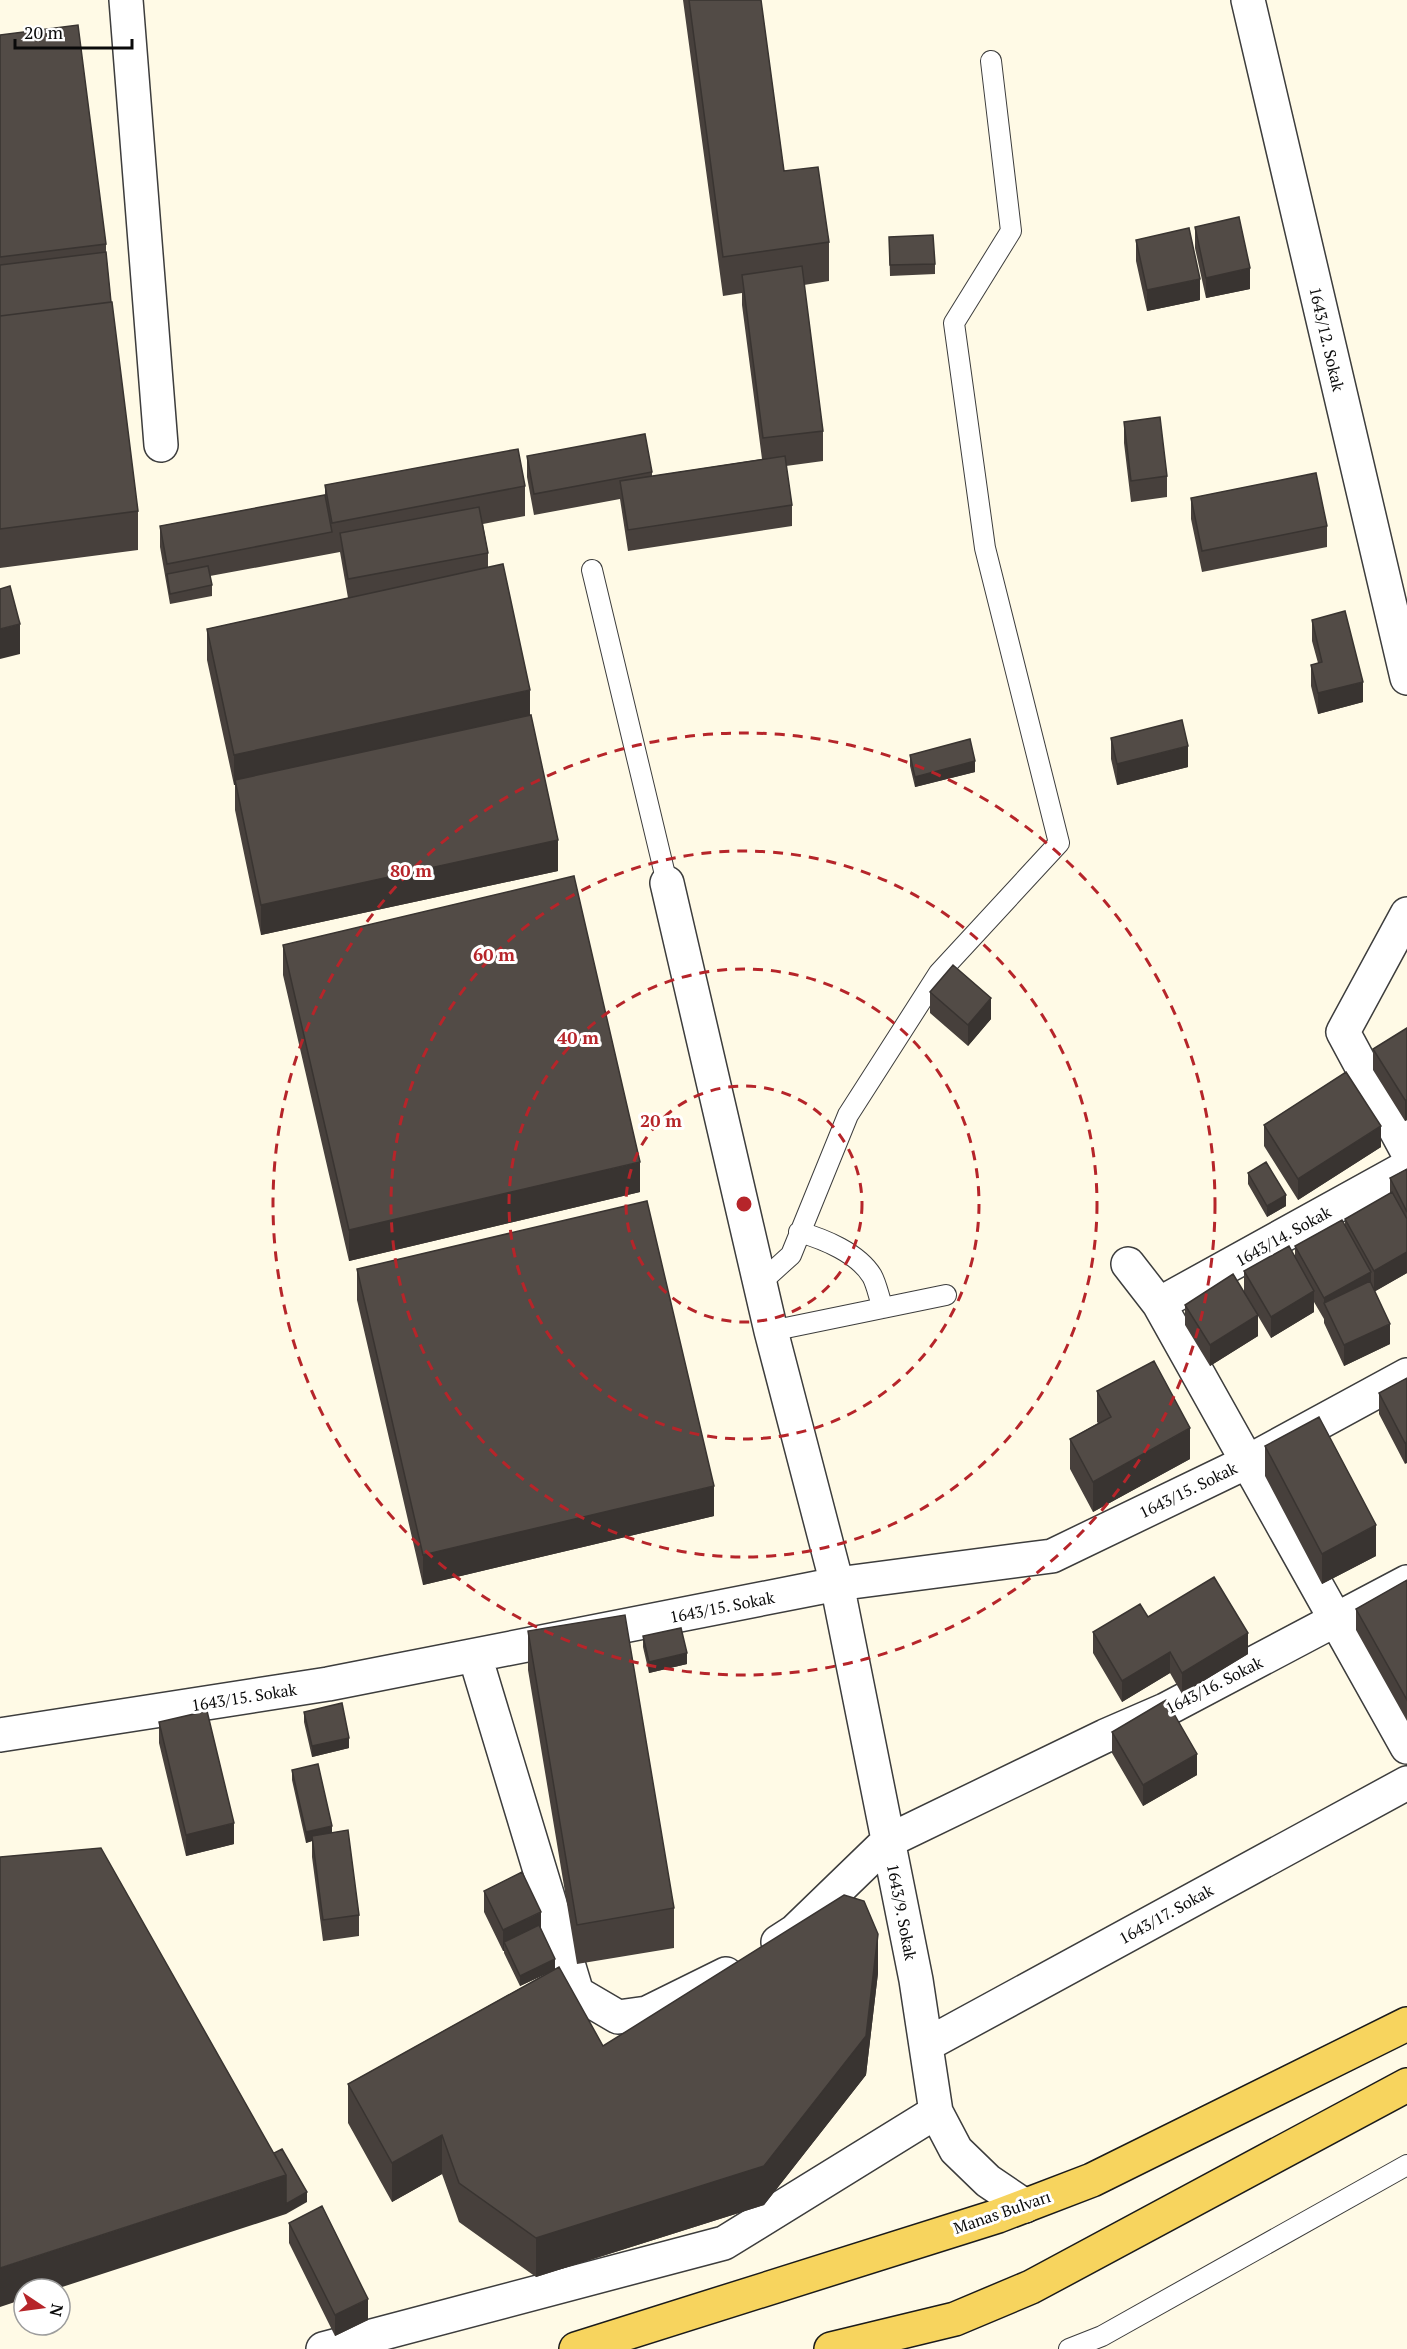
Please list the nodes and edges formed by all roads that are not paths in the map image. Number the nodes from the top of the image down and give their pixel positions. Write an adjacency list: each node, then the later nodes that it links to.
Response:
1 (126, 0): 4 (street)
2 (1248, 0): 6 (street, 1643/12. Sokak)
3 (991, 61): 11 (lane)
4 (161, 445)
5 (592, 570): 7 (lane)
6 (1407, 678)
7 (667, 883): 13 (street, 1643/9. Sokak)
8 (1407, 914): 9 (street)
9 (1407, 1151)
10 (1407, 1167): 15 (street, 1643/14. Sokak)
11 (799, 1232): 13 (lane); 16 (lane)
12 (1128, 1264): 15 (street)
13 (759, 1284): 17 (street, 1643/9. Sokak)
14 (946, 1295): 16 (lane)
15 (1160, 1304): 19 (street)
16 (883, 1308): 17 (lane)
17 (771, 1330): 21 (street, 1643/9. Sokak)
18 (1407, 1375): 19 (street, 1643/15. Sokak)
19 (1249, 1461): 21 (street, 1643/15. Sokak); 22 (street)
20 (1407, 1582): 22 (street, 1643/16. Sokak)
21 (837, 1584): 23 (street, 1643/15. Sokak); 27 (street, 1643/9. Sokak)
22 (1337, 1622): 25 (street); 27 (street, 1643/16. Sokak)
23 (475, 1656): 24 (street, 1643/15. Sokak); 27 (street, 1643/16. Sokak)
24 (0, 1735)
25 (1407, 1747)
26 (1407, 1783): 29 (street, 1643/17. Sokak)
27 (888, 1841): 29 (street, 1643/9. Sokak)
28 (1407, 2024): 33 (main road, Manas Bulvarı)
29 (926, 2045): 31 (street, 1643/9. Sokak)
30 (1407, 2085): 36 (main road)
31 (936, 2112): 33 (street, 1643/9. Sokak); 34 (street)
32 (1407, 2165): 37 (lane)
33 (1025, 2206): 35 (main road, Manas Bulvarı)
34 (323, 2349)
35 (576, 2349)
36 (831, 2349)
37 (1069, 2349)

